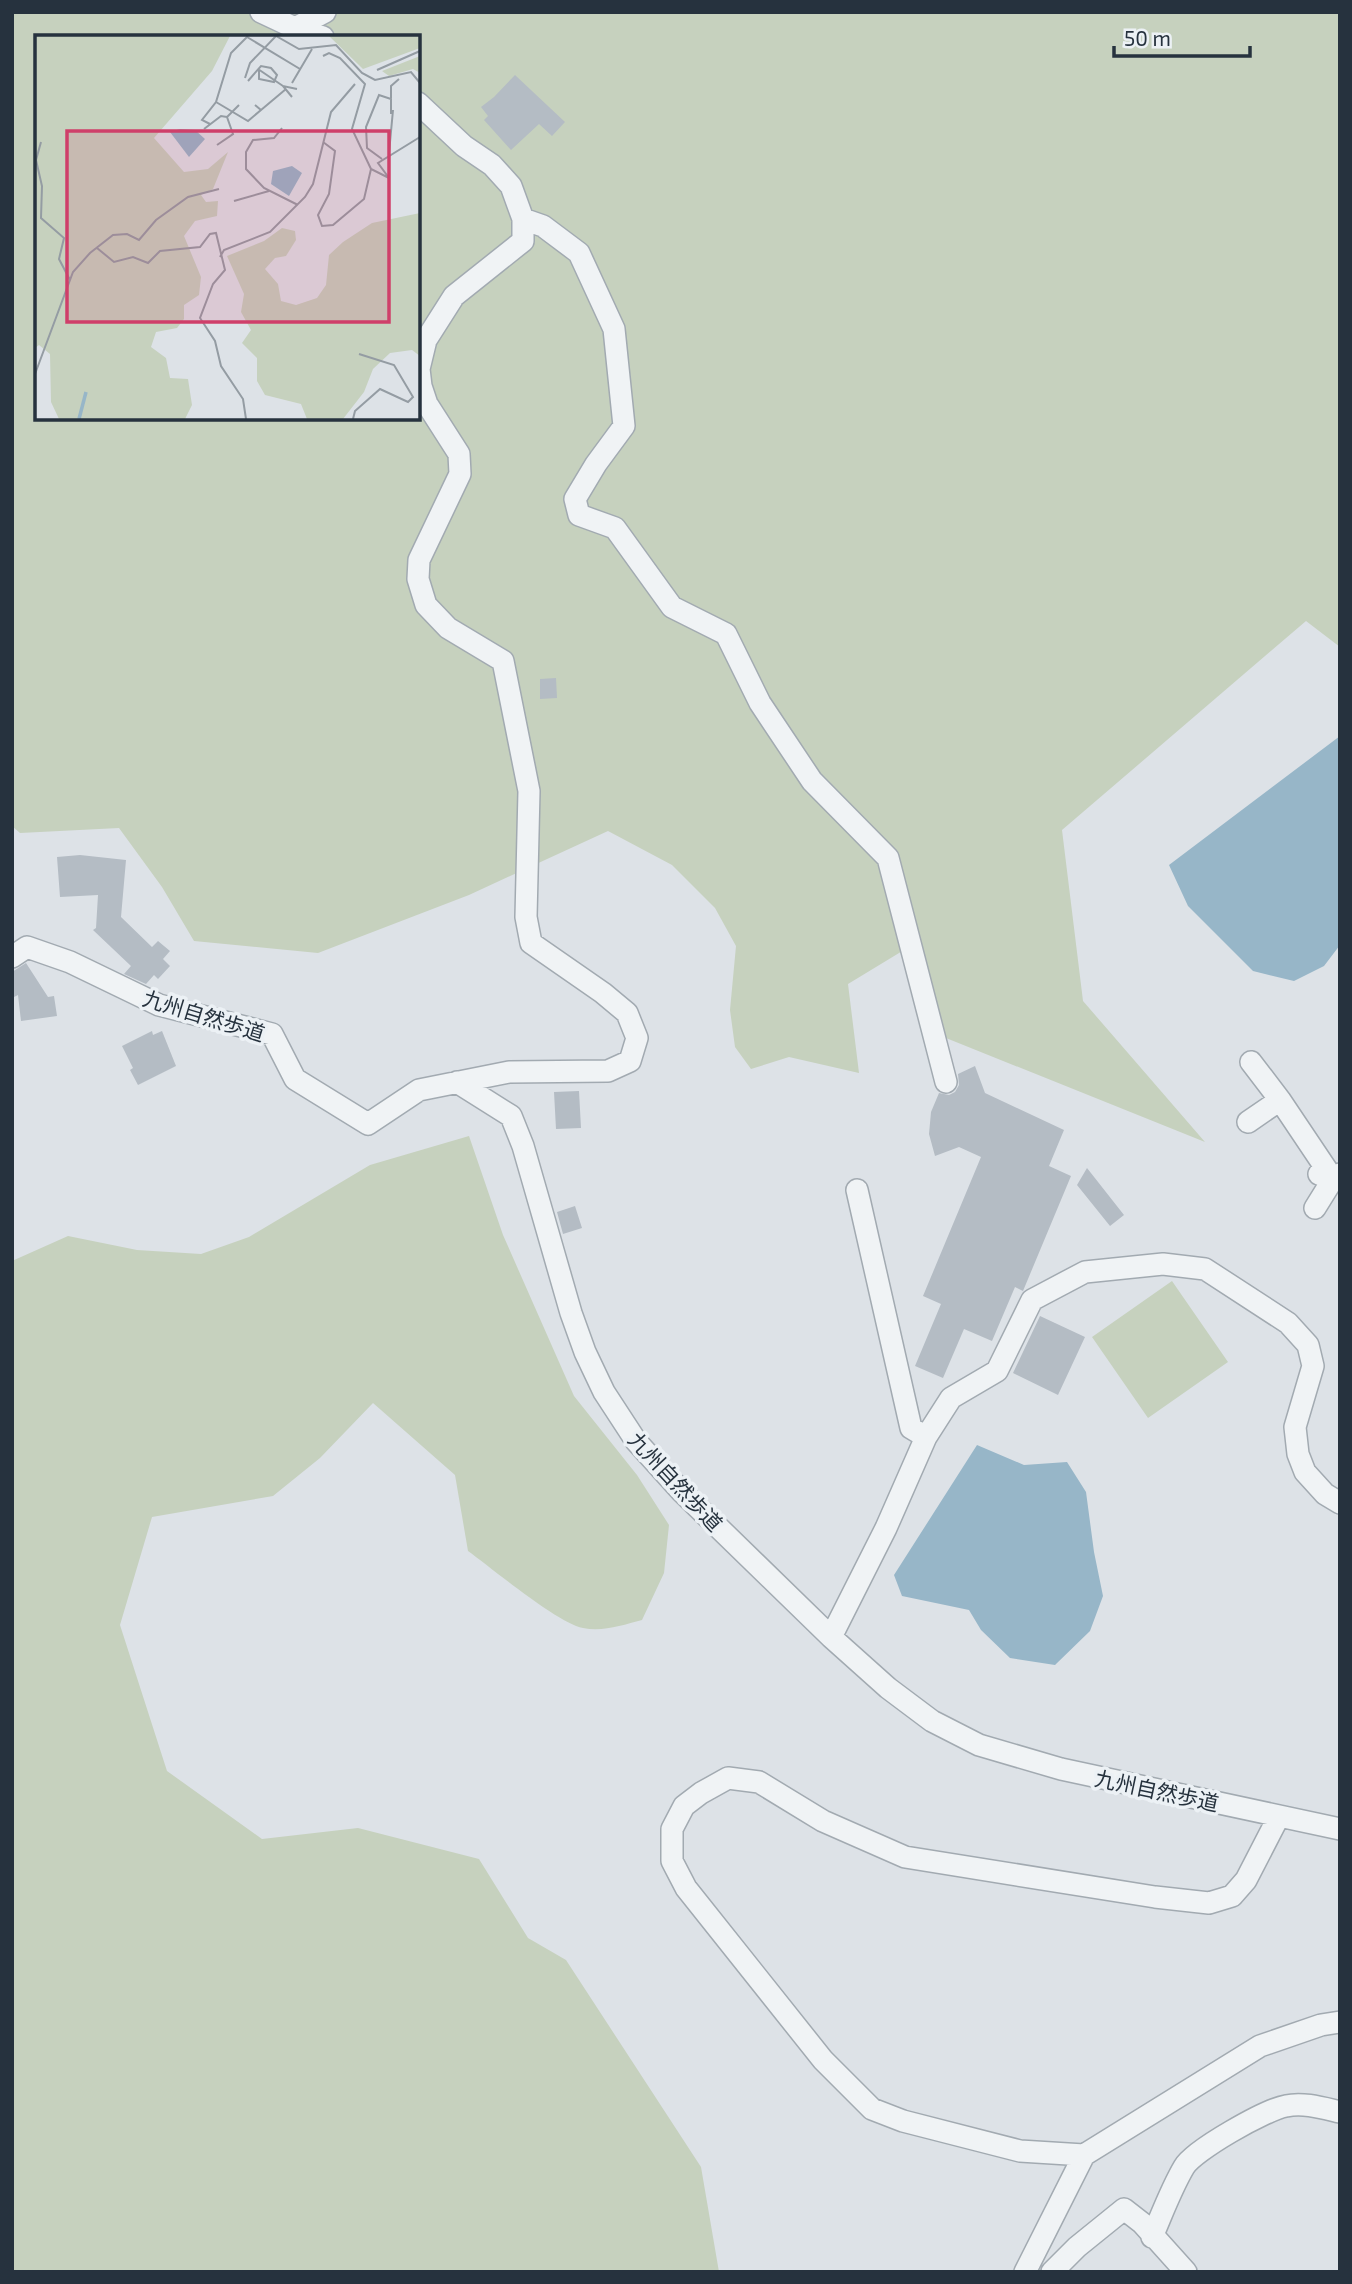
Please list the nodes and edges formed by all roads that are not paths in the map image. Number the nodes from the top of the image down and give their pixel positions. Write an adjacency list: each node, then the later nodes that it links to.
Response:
1 (261, 12): 3 (street)
2 (326, 12): 3 (street)
3 (295, 28): 4 (street)
4 (317, 35)
5 (420, 105): 6 (street)
6 (523, 219): 7 (street); 12 (street)
7 (420, 365)
8 (420, 378): 11 (street)
9 (12, 957): 11 (street, 九州自然歩道)
10 (1251, 1062): 13 (street)
11 (457, 1082): 20 (street, 九州自然歩道)
12 (946, 1082)
13 (1280, 1100): 14 (street); 15 (street)
14 (1248, 1122)
15 (1329, 1175): 17 (street)
16 (857, 1190): 18 (street)
17 (1315, 1208)
18 (926, 1437): 19 (street); 20 (street)
19 (1340, 1503)
20 (831, 1637): 21 (street, 九州自然歩道)
21 (1279, 1816): 22 (street, 九州自然歩道); 25 (street)
22 (1340, 1829)
23 (1340, 2022): 25 (street)
24 (1340, 2112): 26 (street)
25 (1084, 2155): 27 (street)
26 (1152, 2237): 28 (street); 29 (street)
27 (1025, 2272)
28 (1052, 2272)
29 (1186, 2272)

